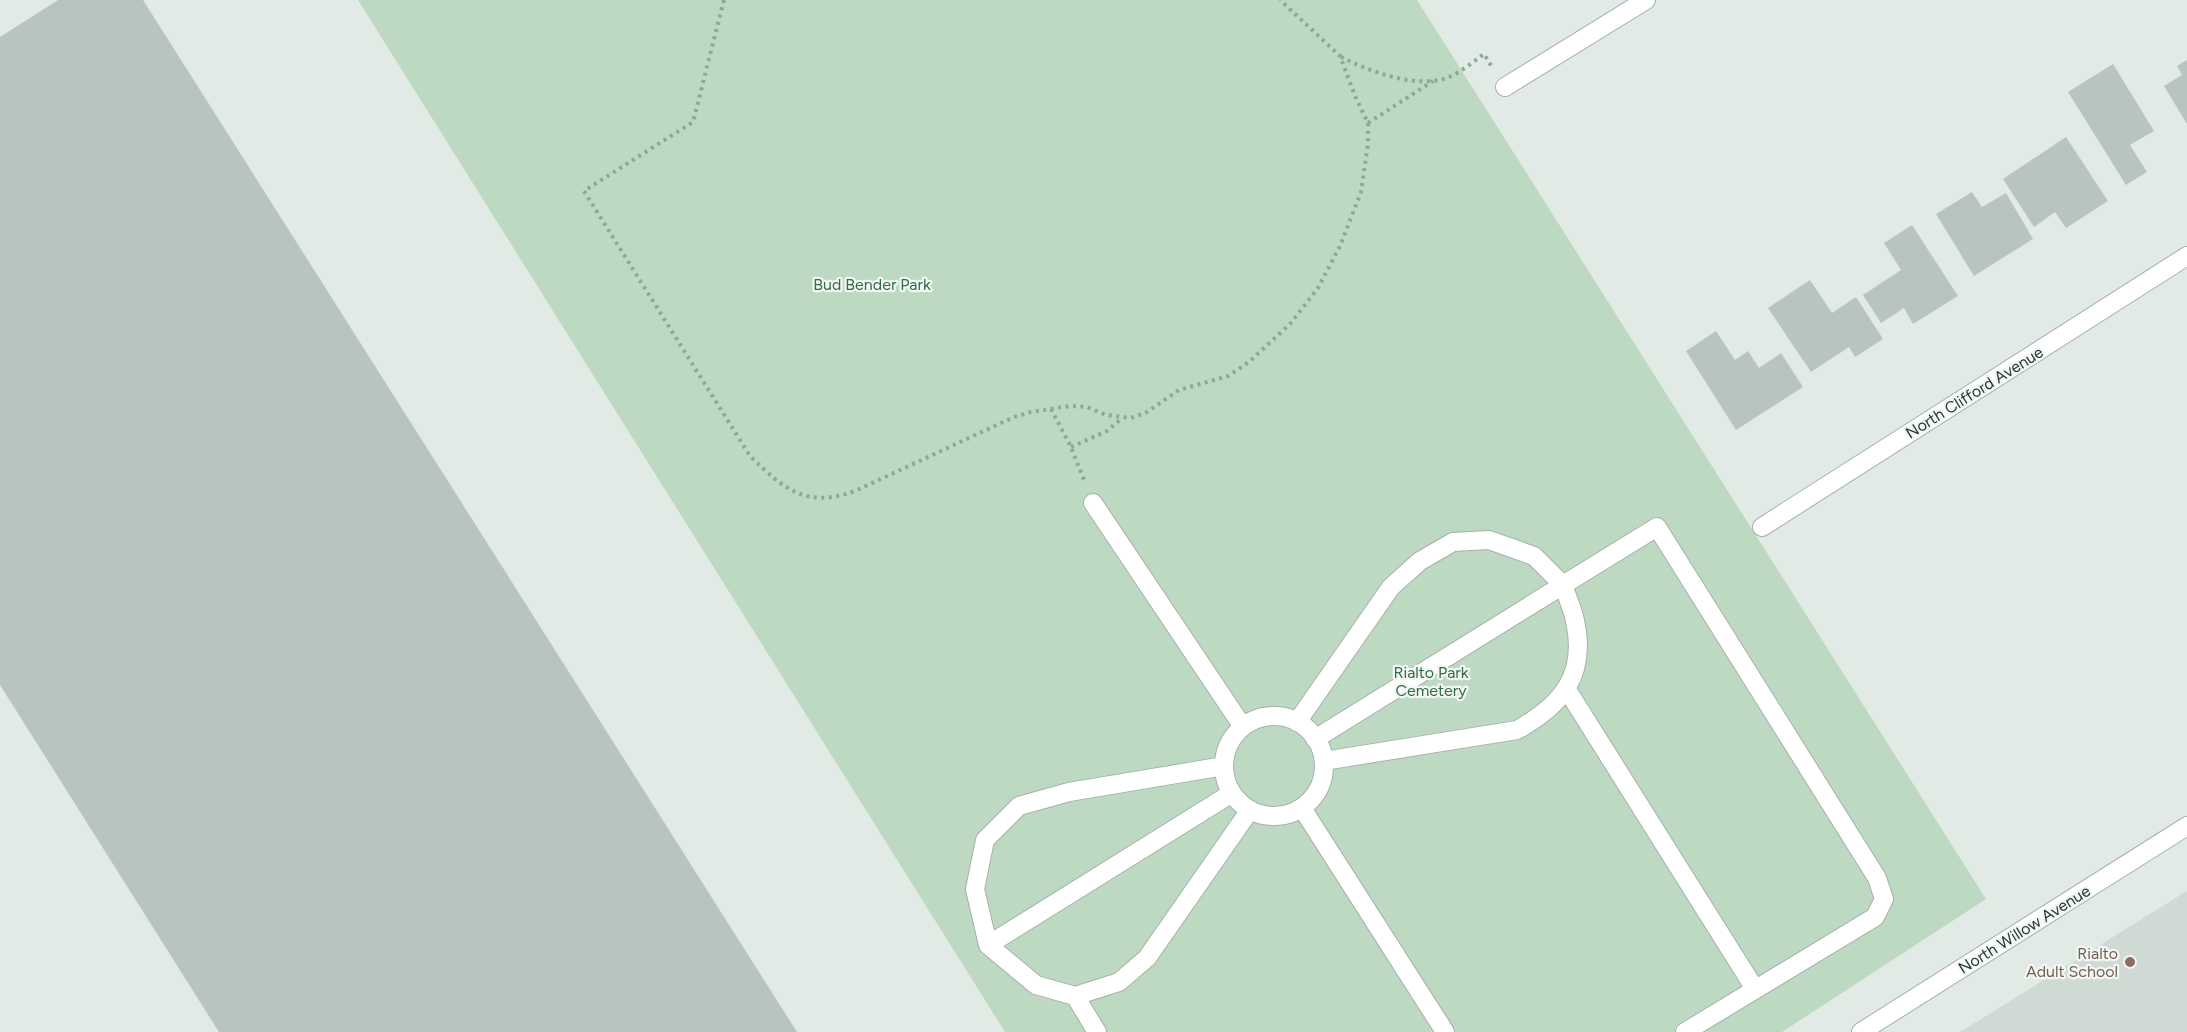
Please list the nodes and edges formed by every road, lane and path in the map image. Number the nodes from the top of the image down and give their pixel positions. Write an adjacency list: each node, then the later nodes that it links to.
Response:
1 (724, 0): 11 (path)
2 (1280, 0): 5 (path)
3 (1646, 0): 4 (street)
4 (1620, 7): 8 (street)
5 (1340, 57): 7 (path); 9 (path)
6 (1460, 71): 7 (path)
7 (1434, 80): 9 (path)
8 (1506, 87)
9 (1368, 123): 12 (path)
10 (2187, 256): 16 (street, North Clifford Avenue)
11 (1051, 409): 12 (path); 13 (path)
12 (1123, 417): 13 (path)
13 (1071, 447): 14 (path)
14 (1086, 484)
15 (1093, 503): 20 (street)
16 (1762, 527)
17 (1563, 585): 18 (street); 19 (street); 21 (street); 29 (street)
18 (1566, 688): 22 (street); 29 (street)
19 (1297, 722): 20 (street); 21 (street)
20 (1244, 727): 23 (street)
21 (1316, 739): 22 (street)
22 (1324, 761): 25 (street)
23 (1224, 766): 24 (street); 28 (street)
24 (1232, 793): 26 (street); 28 (street)
25 (1302, 808): 26 (street); 32 (street)
26 (1250, 810): 30 (street)
27 (2187, 826): 34 (street, North Willow Avenue)
28 (988, 945): 30 (street)
29 (1755, 989): 33 (street)
30 (1075, 996): 31 (street)
31 (1097, 1032)
32 (1445, 1032)
33 (1685, 1032)
34 (1862, 1032)

